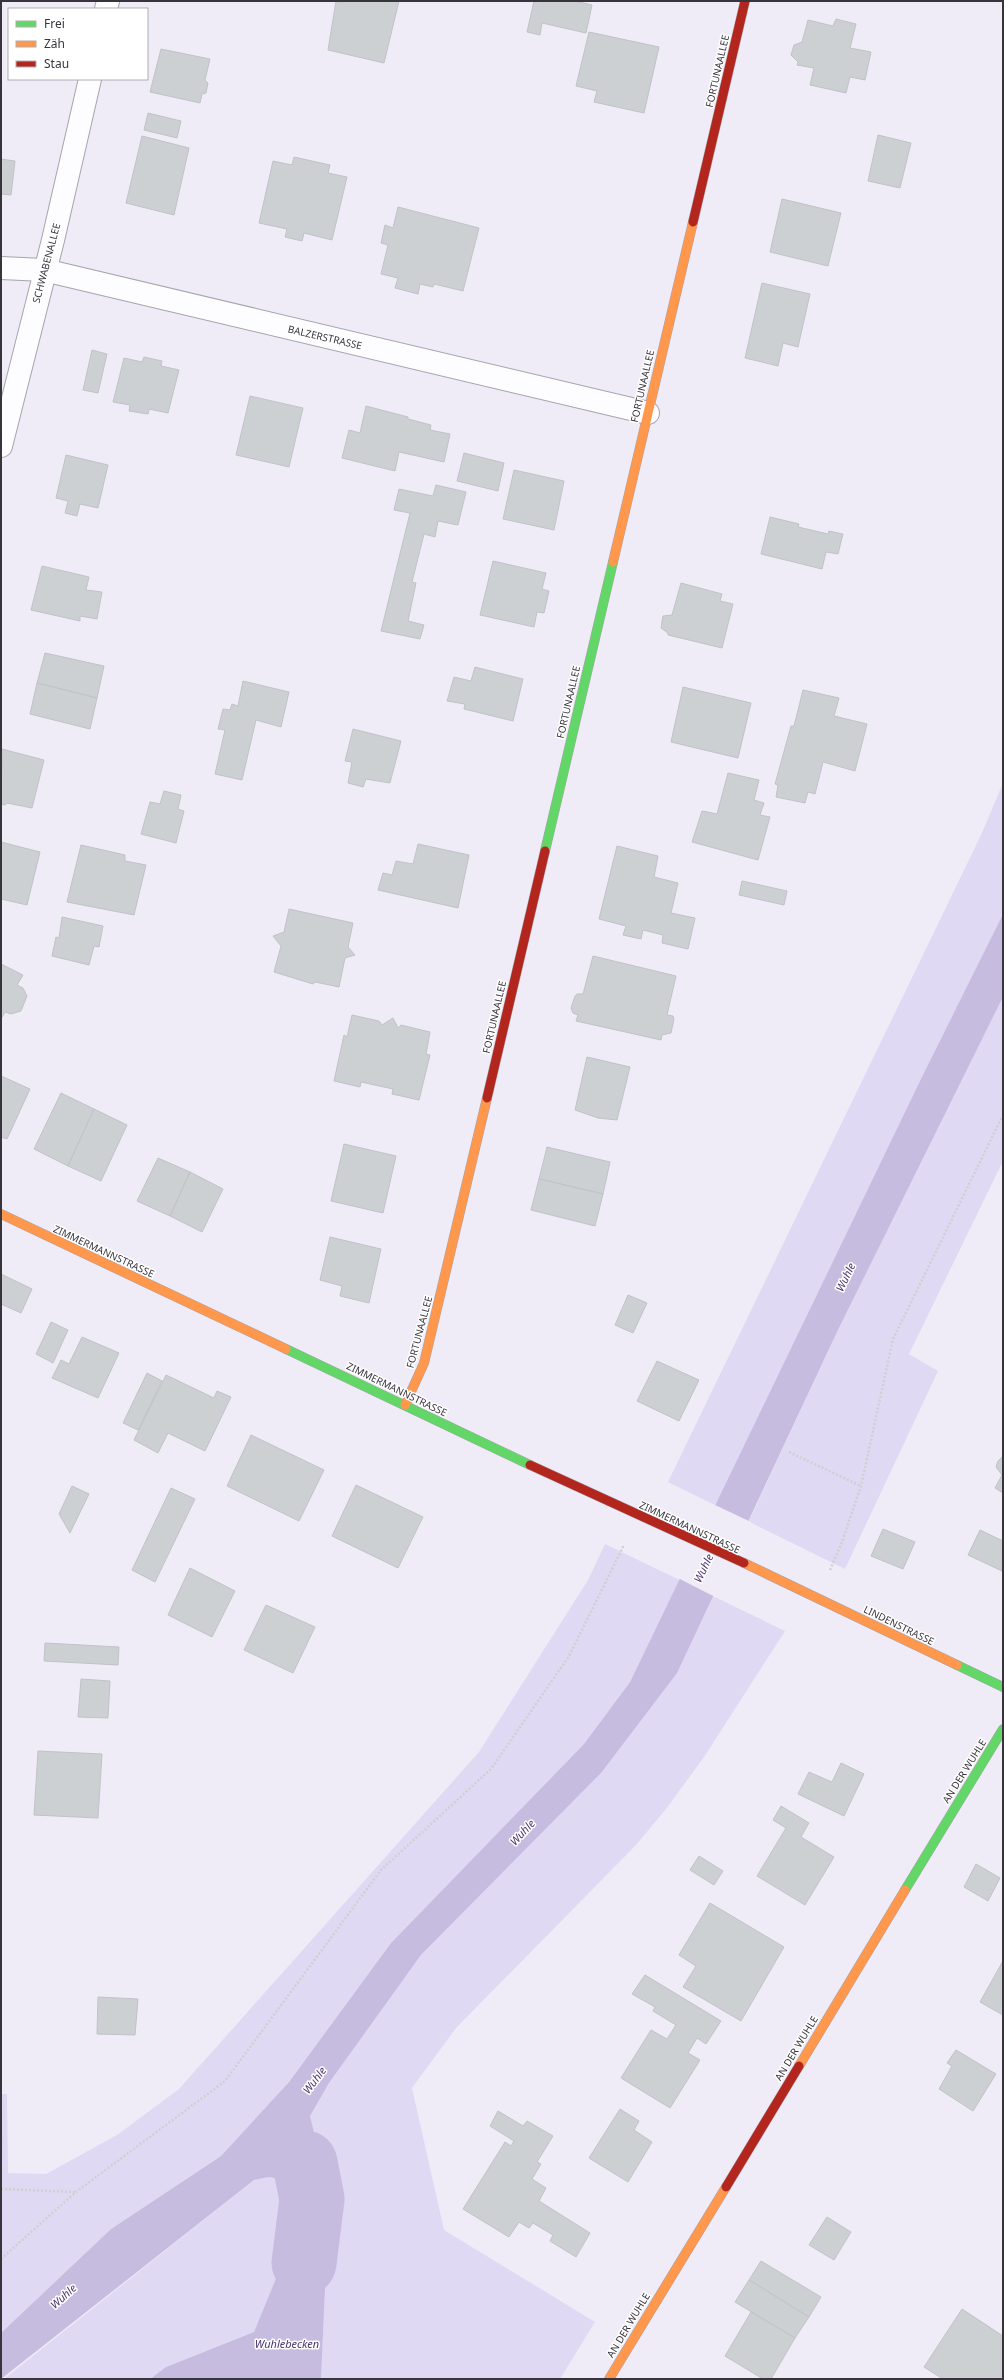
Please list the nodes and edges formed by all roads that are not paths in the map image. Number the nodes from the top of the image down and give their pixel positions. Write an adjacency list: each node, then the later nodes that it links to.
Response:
1 (745, 1): 5 (street, FORTUNAALLEE)
2 (90, 80): 4 (street, SCHWABENALLEE)
3 (1, 268): 4 (street, BALZERSTRASSE)
4 (44, 270): 5 (street, BALZERSTRASSE); 6 (street, SCHWABENALLEE)
5 (648, 413): 8 (street, FORTUNAALLEE)
6 (1, 446)
7 (1, 1214): 8 (street, ZIMMERMANNSTRASSE)
8 (405, 1405): 9 (street, ZIMMERMANNSTRASSE)
9 (785, 1582): 10 (street, LINDENSTRASSE)
10 (1003, 1687)
11 (1003, 1730): 12 (street, AN DER WUHLE)
12 (608, 2379)

